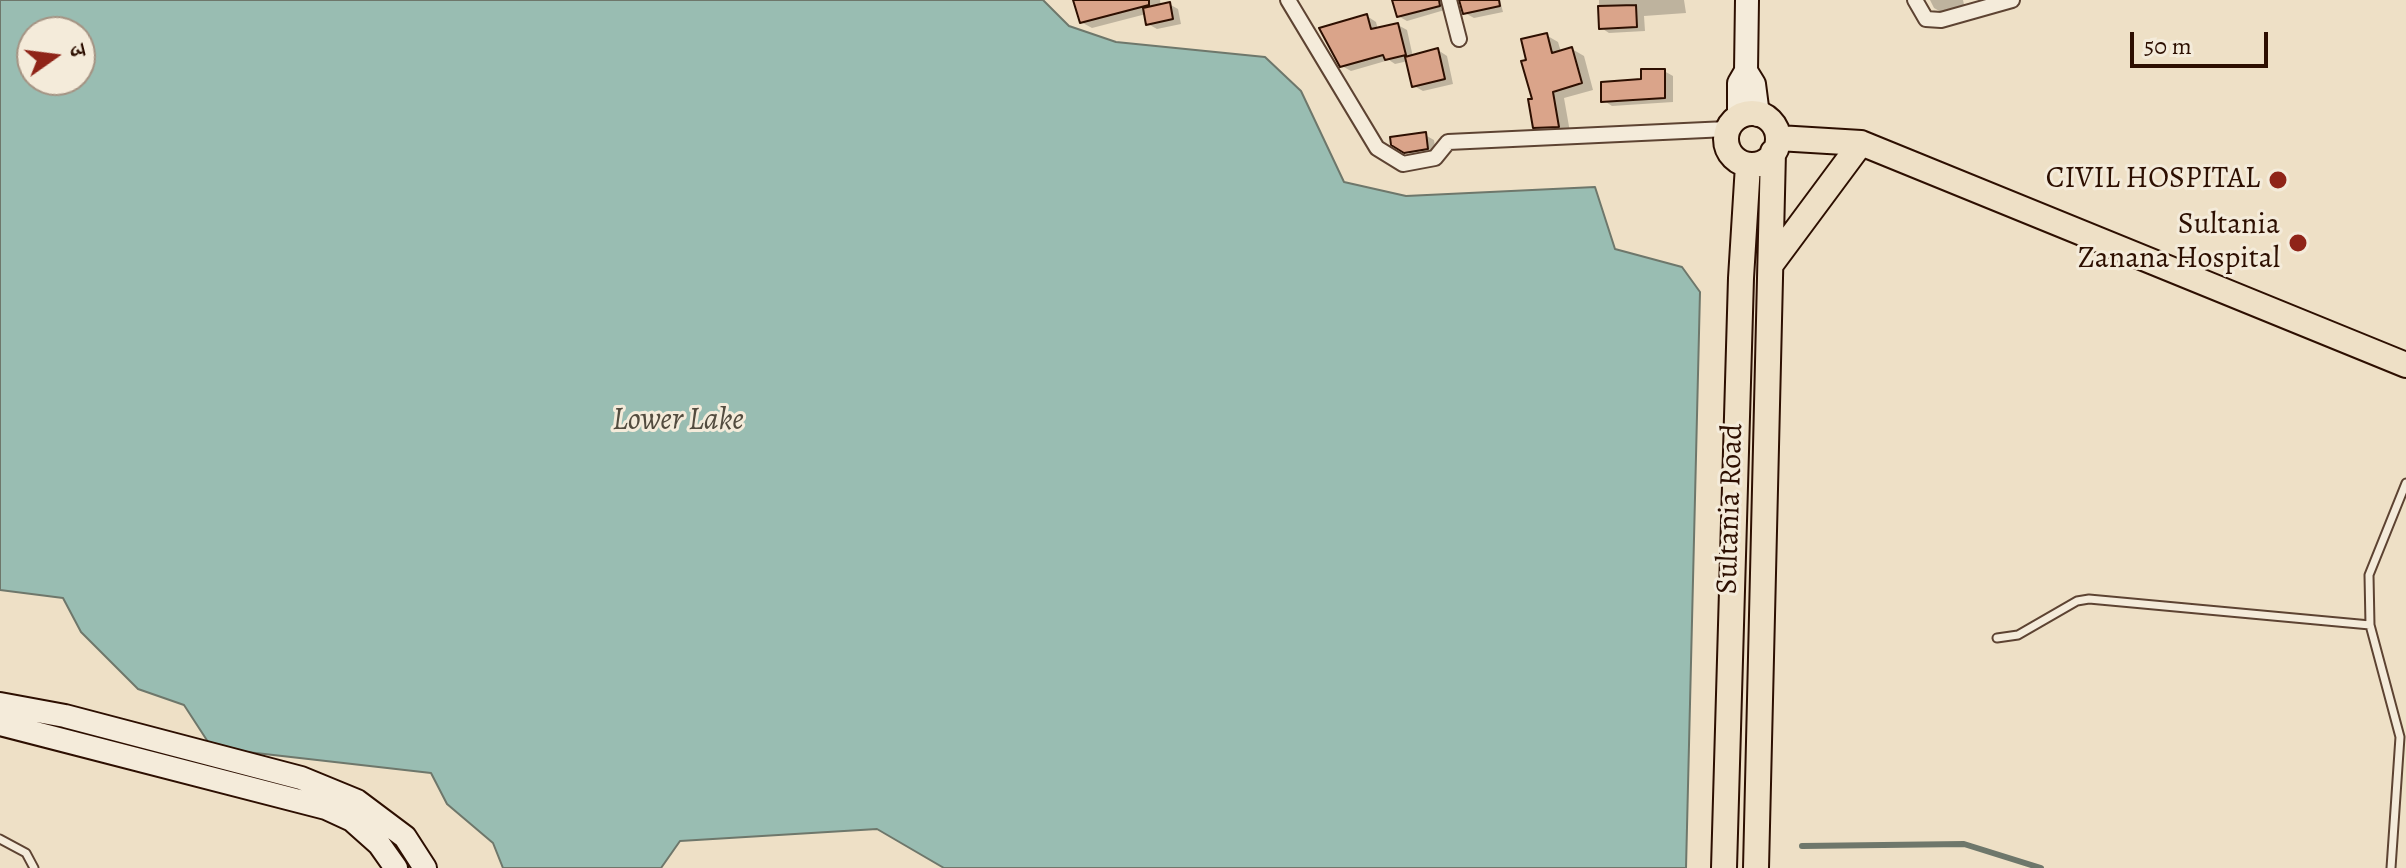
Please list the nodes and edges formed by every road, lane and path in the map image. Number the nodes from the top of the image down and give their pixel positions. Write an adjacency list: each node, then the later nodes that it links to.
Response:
1 (1288, 0): 7 (street)
2 (1449, 0): 6 (street)
3 (1747, 0): 7 (street)
4 (1915, 0): 5 (street)
5 (2012, 0)
6 (1459, 39)
7 (1741, 120): 9 (main road); 10 (main road)
8 (1861, 143): 9 (main road); 11 (main road); 12 (main road)
9 (1776, 145): 10 (main road); 11 (main road, Sultania Road)
10 (1748, 165): 22 (main road, Sultania Road)
11 (1772, 263): 23 (main road, Sultania Road)
12 (2406, 365)
13 (2406, 483): 14 (lane)
14 (2370, 625): 15 (lane); 24 (lane)
15 (1997, 638)
16 (0, 704): 21 (street)
17 (0, 724): 20 (street)
18 (0, 839): 19 (lane)
19 (34, 868)
20 (396, 868)
21 (425, 868)
22 (1724, 868)
23 (1756, 868)
24 (2391, 868)

